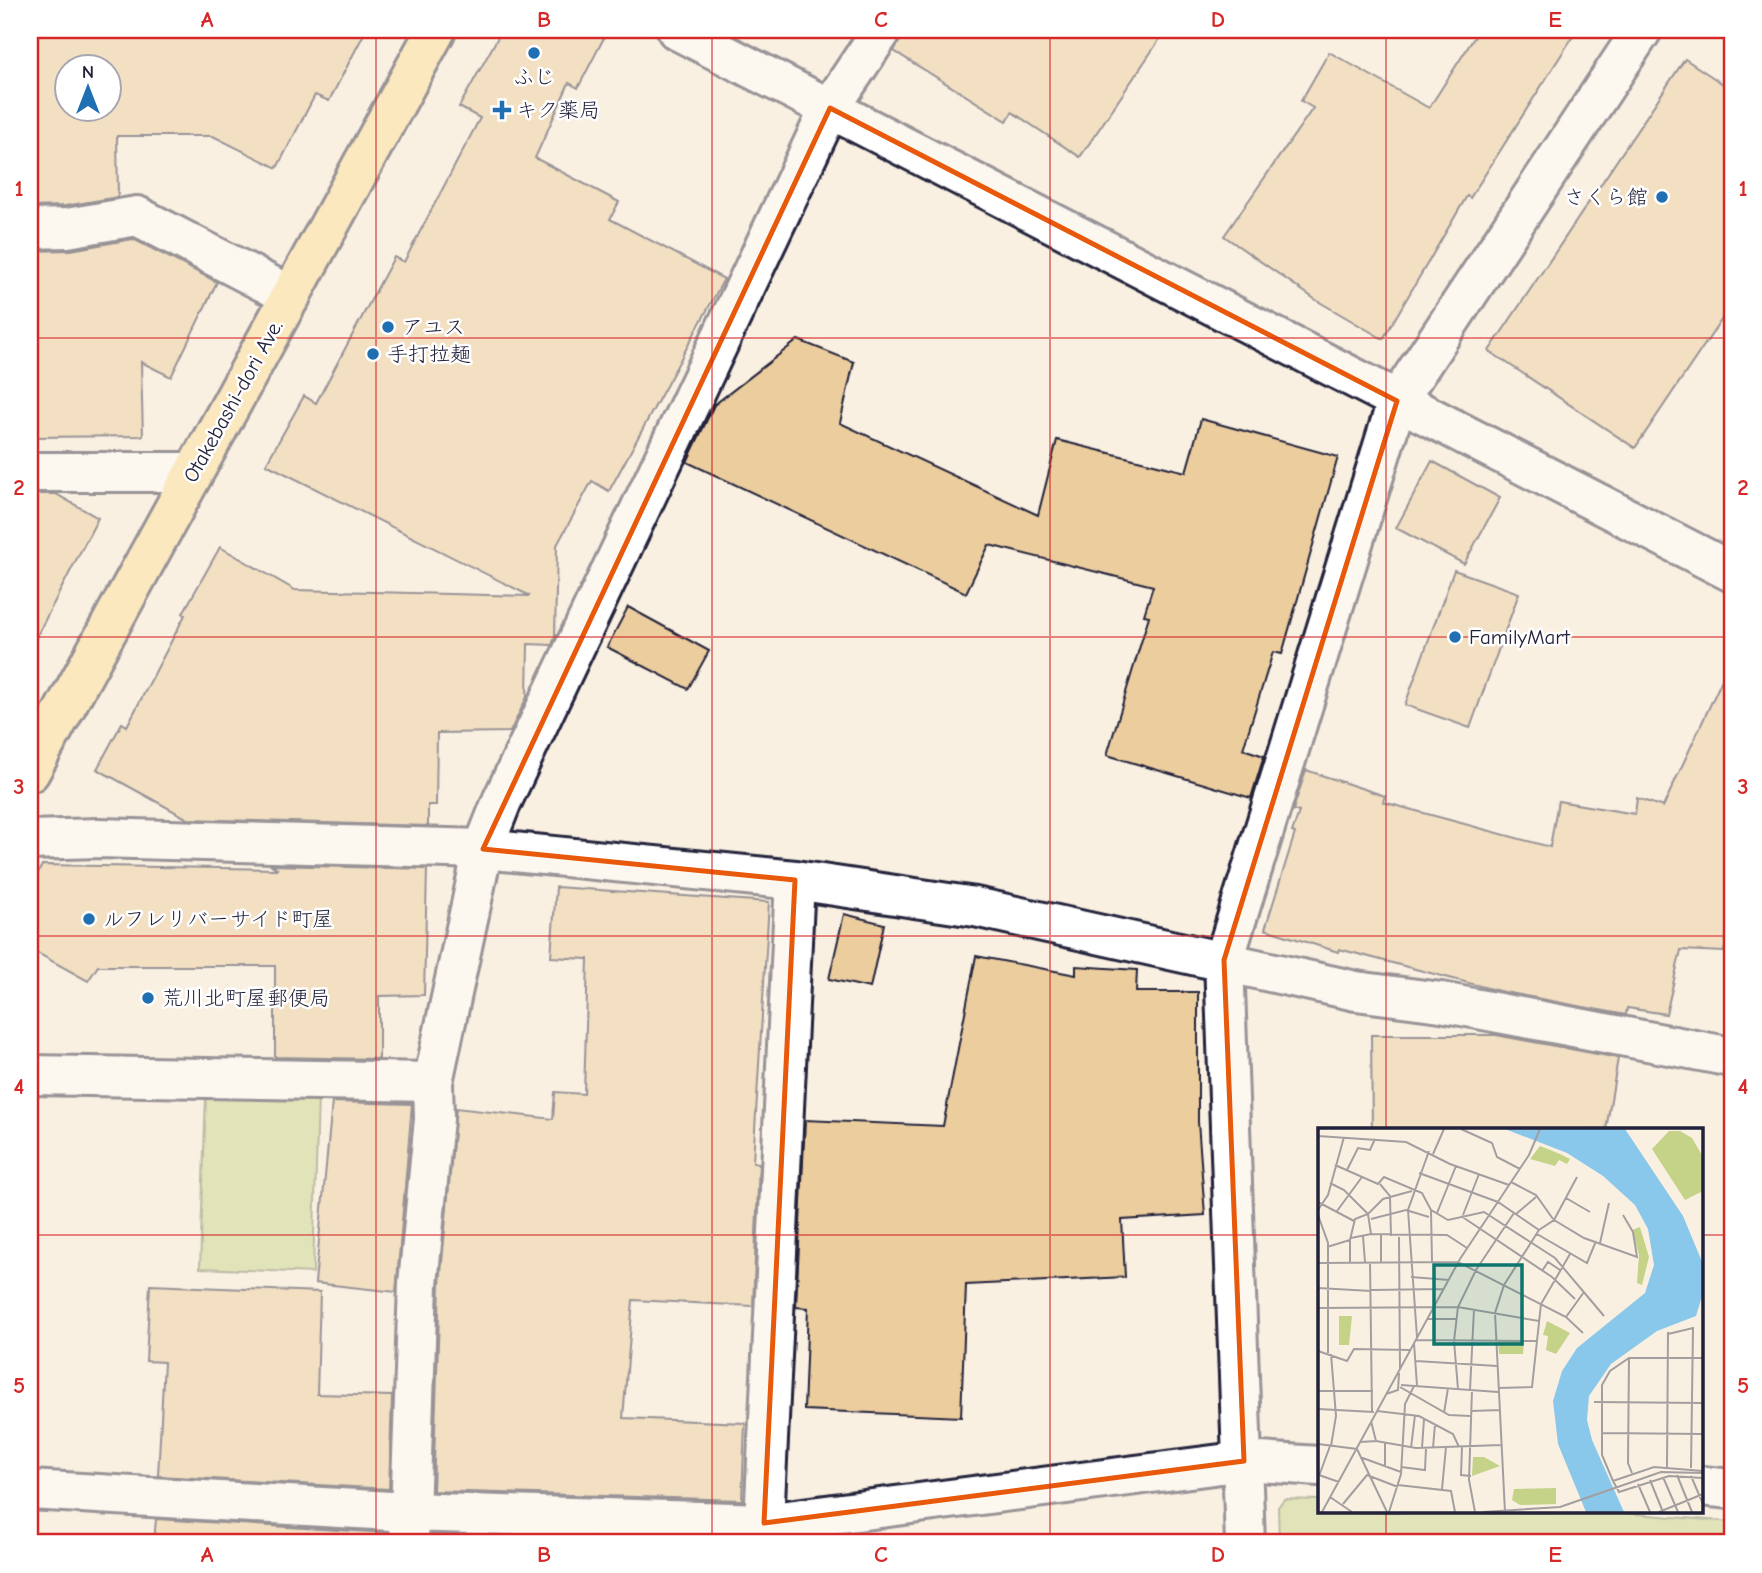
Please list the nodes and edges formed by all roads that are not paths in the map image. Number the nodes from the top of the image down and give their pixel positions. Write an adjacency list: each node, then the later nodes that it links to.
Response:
1 (436, 30): 7 (main road, Otakebashi-dori Ave.)
2 (677, 30): 5 (street)
3 (882, 30): 5 (street)
4 (1642, 30): 8 (street)
5 (830, 108): 8 (street); 14 (street)
6 (30, 229): 7 (street)
7 (291, 296): 10 (main road, Otakebashi-dori Ave.)
8 (1397, 401): 11 (street); 16 (street)
9 (30, 472): 10 (street)
10 (193, 472): 12 (main road, Otakebashi-dori Ave.)
11 (1732, 572)
12 (30, 772)
13 (30, 840): 14 (street)
14 (483, 849): 15 (street); 19 (street)
15 (794, 880): 16 (street); 26 (street)
16 (1224, 960): 17 (street); 20 (street)
17 (1732, 1057)
18 (30, 1075): 19 (street)
19 (433, 1082): 25 (street)
20 (1244, 1461): 21 (street); 26 (street); 27 (street)
21 (1318, 1466)
22 (1702, 1486): 23 (street)
23 (1732, 1489)
24 (30, 1490): 25 (street)
25 (408, 1528): 26 (street)
26 (763, 1533)
27 (1245, 1543)

